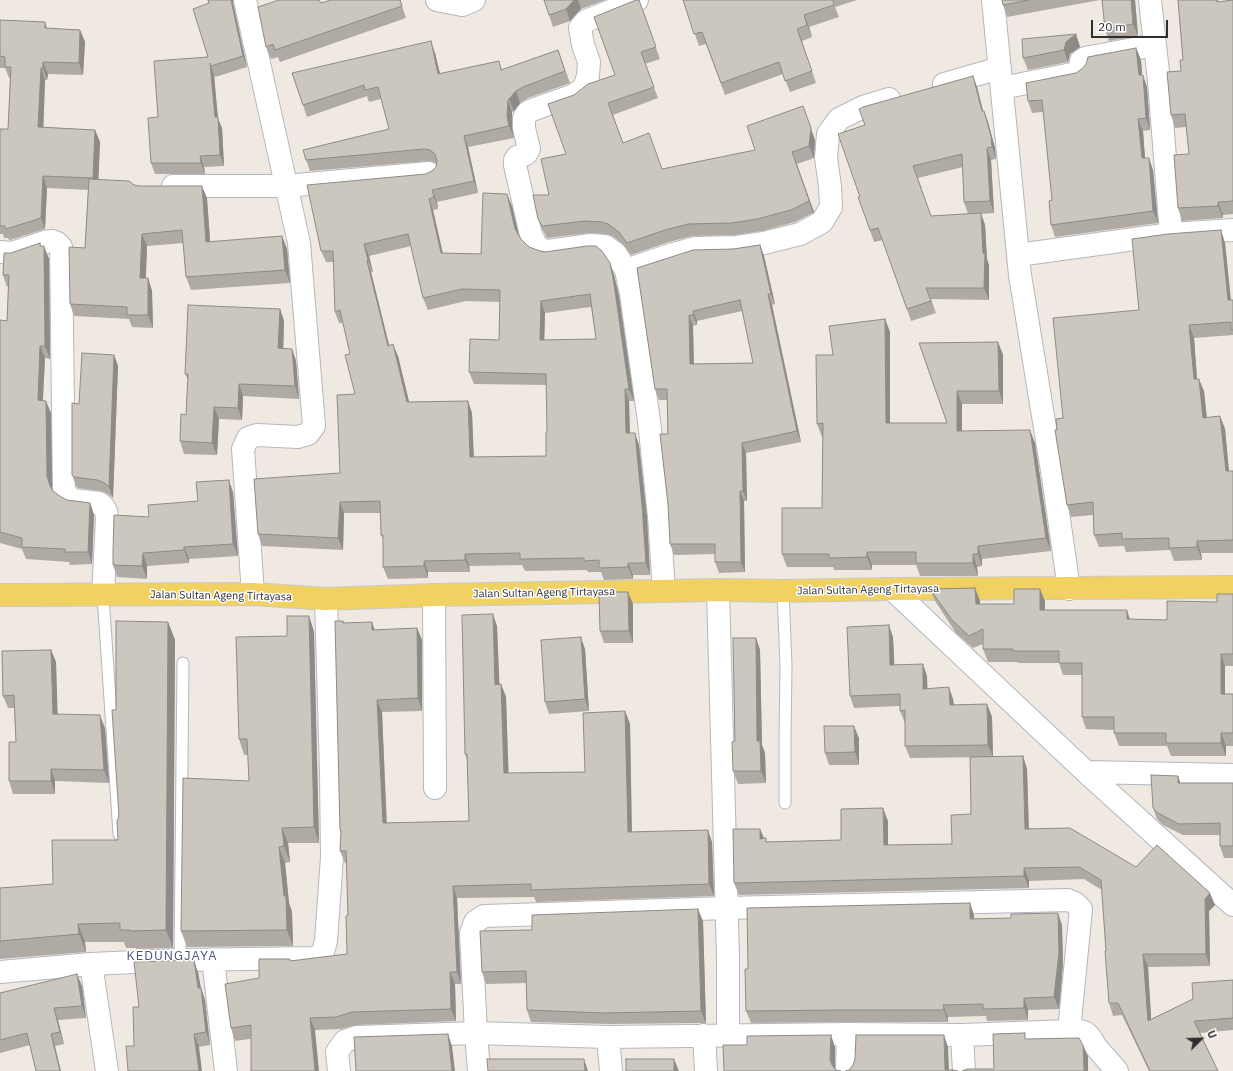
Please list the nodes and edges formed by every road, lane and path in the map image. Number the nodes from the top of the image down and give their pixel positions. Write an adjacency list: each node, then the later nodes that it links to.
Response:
1 (245, 0): 11 (street)
2 (437, 0): 3 (street)
3 (474, 0)
4 (637, 0): 16 (street)
5 (993, 0): 8 (street)
6 (1150, 0): 7 (street)
7 (1155, 45): 8 (street); 13 (street)
8 (1001, 78): 15 (street); 16 (street)
9 (429, 173): 11 (street)
10 (152, 186): 11 (street)
11 (286, 186): 23 (street)
12 (1233, 230): 13 (street)
13 (1171, 234): 15 (street)
14 (0, 252): 25 (street)
15 (1018, 255): 19 (street)
16 (626, 270): 21 (street)
17 (1233, 587): 19 (main road, Jalan Sultan Ageng Tirtayasa)
18 (892, 589): 19 (main road, Jalan Sultan Ageng Tirtayasa); 22 (main road, Jalan Sultan Ageng Tirtayasa); 29 (street)
19 (1070, 589)
20 (718, 590): 21 (main road, Jalan Sultan Ageng Tirtayasa); 22 (main road, Jalan Sultan Ageng Tirtayasa); 35 (street)
21 (664, 591): 26 (main road, Jalan Sultan Ageng Tirtayasa)
22 (783, 591): 32 (lane)
23 (253, 594): 25 (main road, Jalan Sultan Ageng Tirtayasa); 27 (main road, Jalan Sultan Ageng Tirtayasa)
24 (0, 595): 25 (main road, Jalan Sultan Ageng Tirtayasa)
25 (104, 595): 33 (lane)
26 (434, 595): 27 (main road, Jalan Sultan Ageng Tirtayasa); 31 (street)
27 (326, 599): 36 (street)
28 (183, 663): 37 (lane)
29 (1086, 772): 30 (street); 34 (street)
30 (1233, 775)
31 (435, 788)
32 (785, 803)
33 (119, 835)
34 (1233, 905)
35 (726, 908): 40 (street); 41 (street); 44 (street)
36 (213, 959): 37 (street); 49 (street)
37 (180, 960): 38 (street)
38 (91, 964): 39 (street); 48 (street)
39 (0, 972)
40 (1069, 1031): 45 (street); 47 (street)
41 (476, 1033): 46 (street); 50 (street); 51 (street)
42 (848, 1034): 44 (street); 45 (street); 54 (street)
43 (704, 1035): 44 (street); 46 (street); 53 (street)
44 (728, 1035)
45 (962, 1035): 55 (street)
46 (608, 1037): 52 (street)
47 (1096, 1047): 56 (street); 57 (street)
48 (107, 1071)
49 (226, 1071)
50 (340, 1071)
51 (479, 1071)
52 (611, 1071)
53 (706, 1071)
54 (847, 1071)
55 (964, 1071)
56 (1096, 1071)
57 (1118, 1071)

